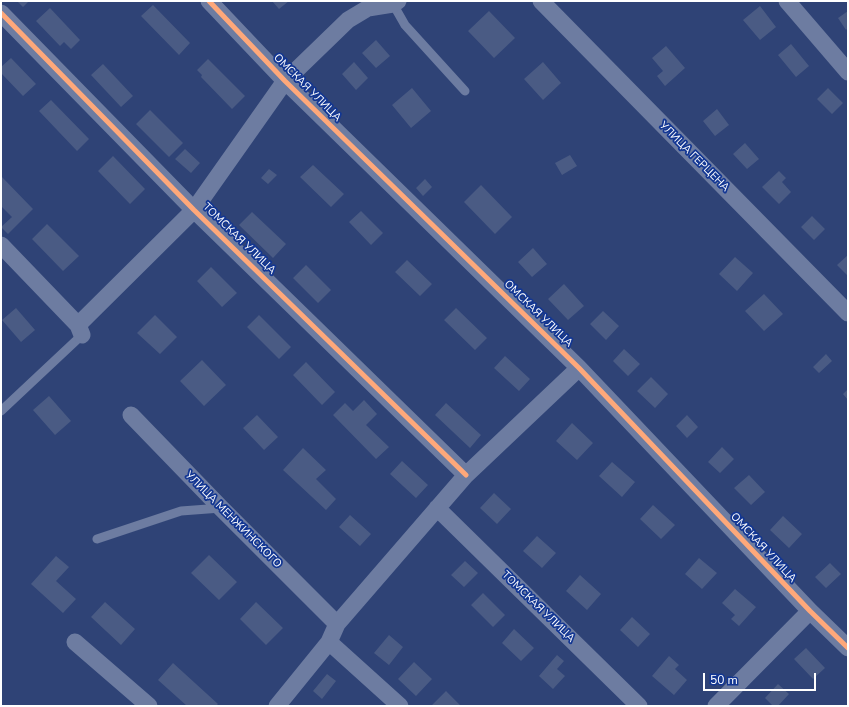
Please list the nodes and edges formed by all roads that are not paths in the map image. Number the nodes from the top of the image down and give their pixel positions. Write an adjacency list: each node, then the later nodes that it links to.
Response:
1 (209, 1): 7 (street, ОМСКАЯ УЛИЦА)
2 (541, 1): 11 (street, УЛИЦА ГЕРЦЕНА)
3 (787, 1): 6 (street)
4 (396, 2): 7 (street); 8 (lane)
5 (1, 13): 9 (street, ТОМСКАЯ УЛИЦА)
6 (848, 72)
7 (285, 81): 9 (street); 13 (street, ОМСКАЯ УЛИЦА)
8 (465, 91)
9 (194, 210): 12 (street); 16 (street, ТОМСКАЯ УЛИЦА)
10 (1, 245): 12 (street)
11 (848, 313)
12 (80, 330): 14 (lane)
13 (579, 368): 16 (street); 20 (street, ОМСКАЯ УЛИЦА)
14 (1, 411)
15 (131, 415): 17 (street, УЛИЦА МЕНЖИНСКОГО)
16 (466, 475): 18 (street)
17 (221, 508): 19 (lane); 21 (street, УЛИЦА МЕНЖИНСКОГО)
18 (437, 508): 21 (street); 28 (street, ТОМСКАЯ УЛИЦА)
19 (97, 539)
20 (810, 611): 24 (street, ОМСКАЯ УЛИЦА); 29 (street)
21 (337, 624): 23 (street)
22 (76, 642): 25 (street)
23 (329, 642): 26 (street); 27 (street)
24 (848, 648)
25 (149, 706)
26 (277, 706)
27 (400, 706)
28 (639, 706)
29 (716, 706)

